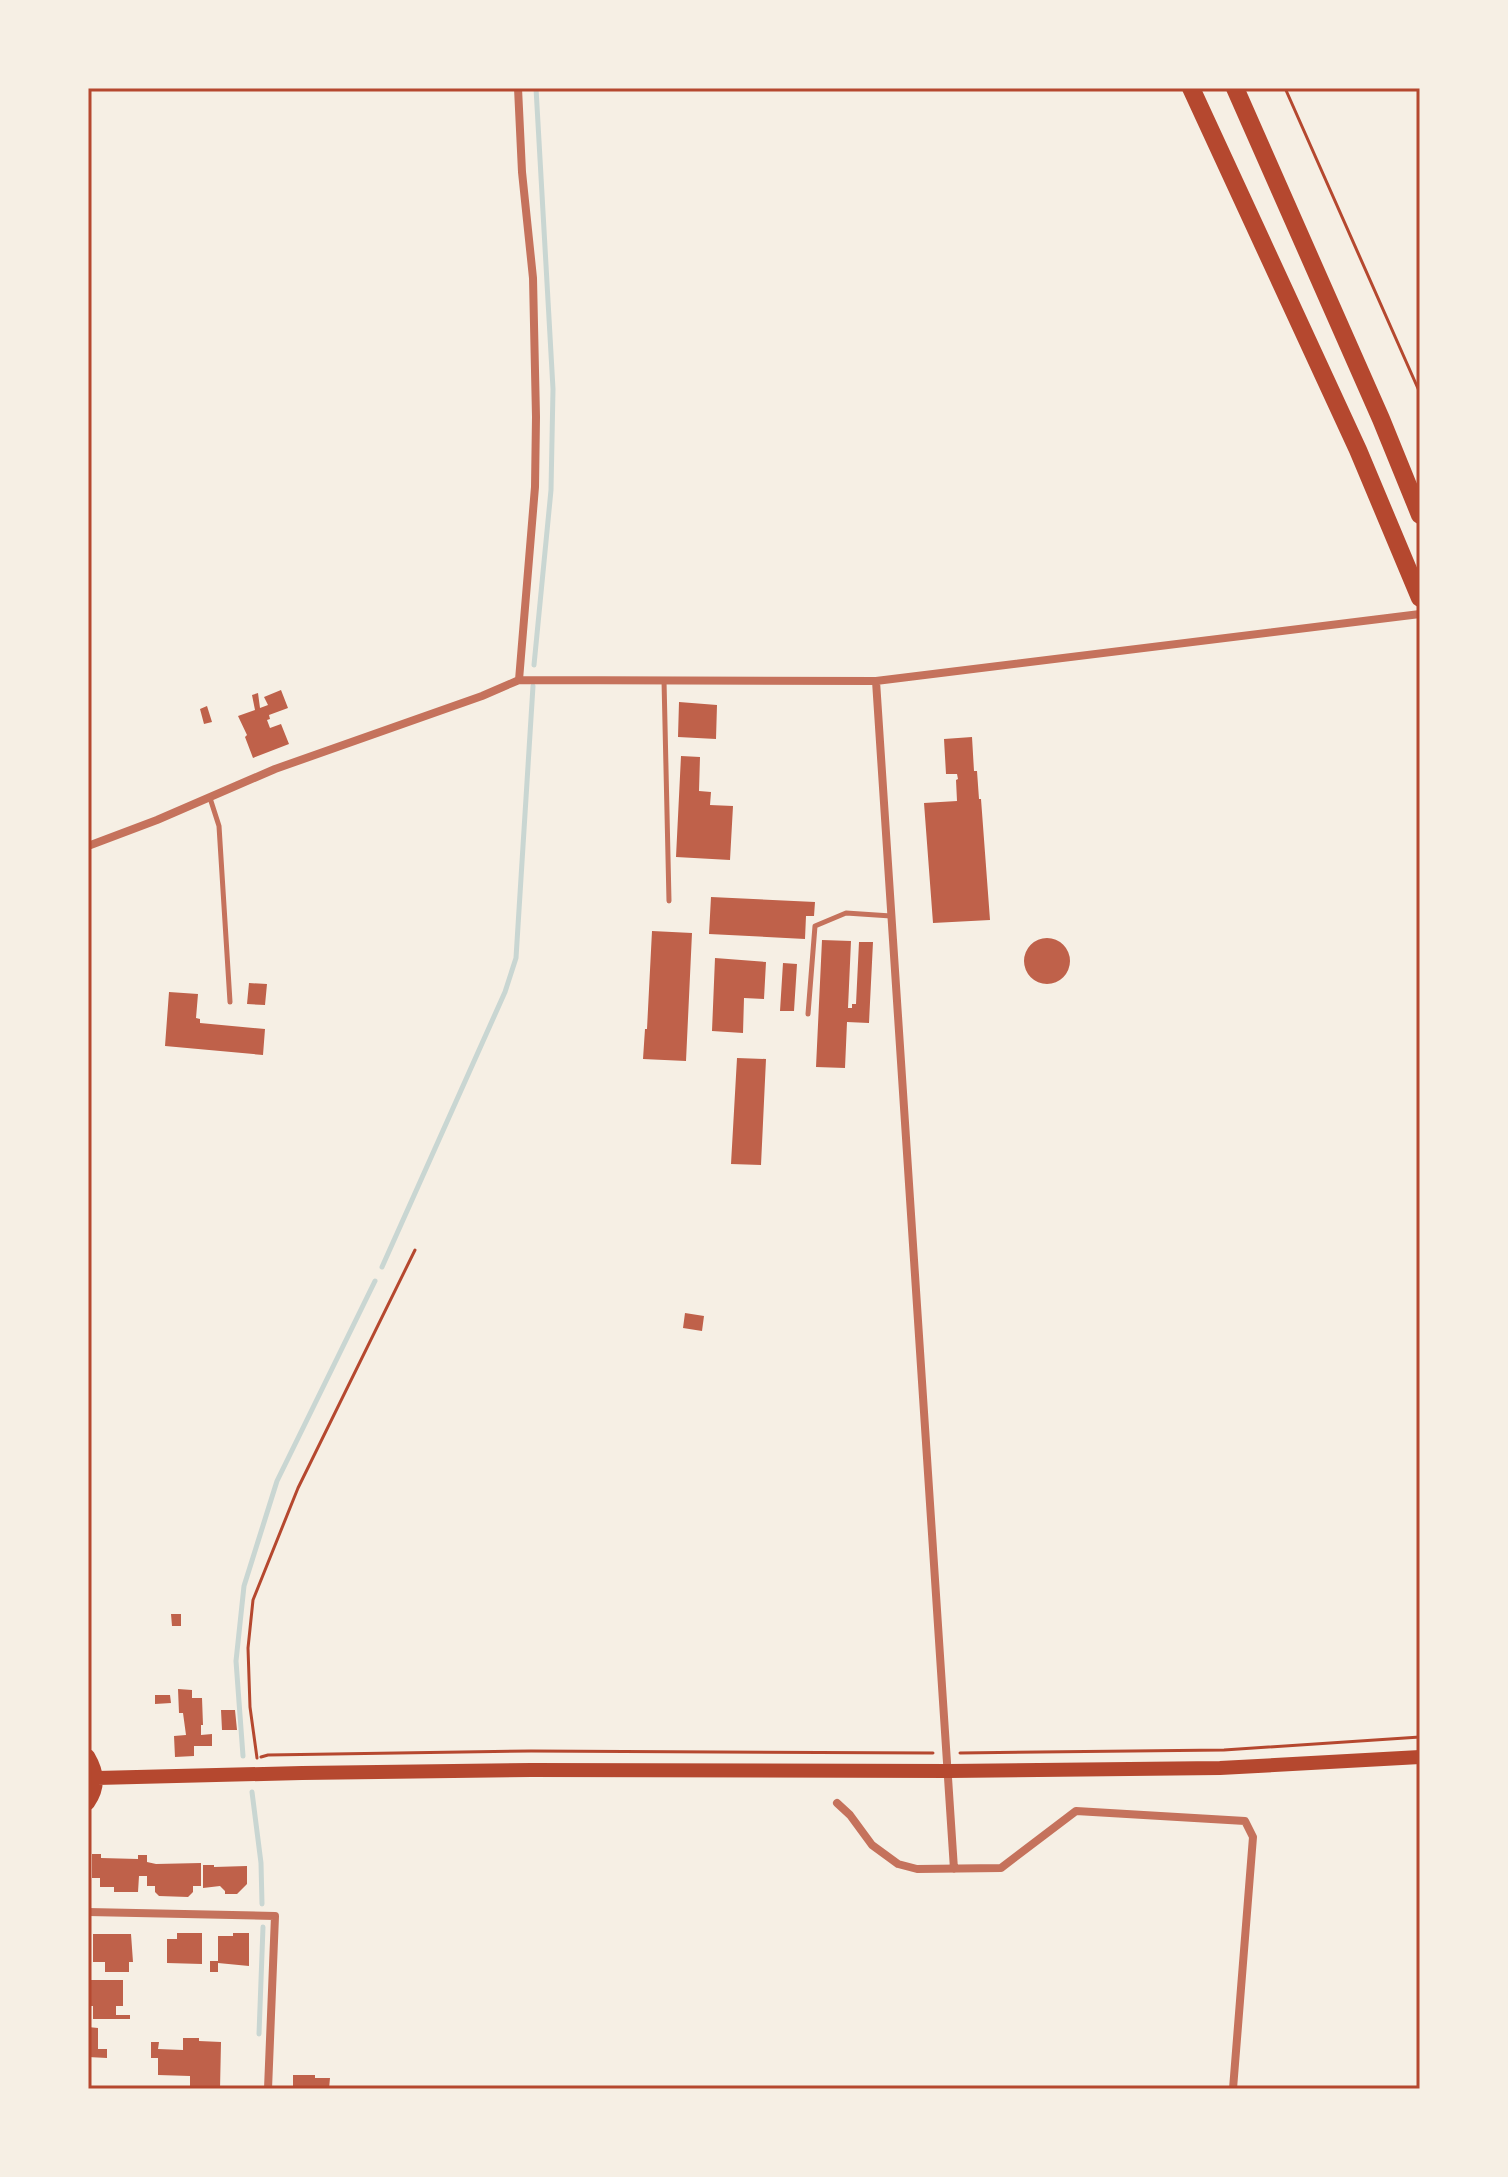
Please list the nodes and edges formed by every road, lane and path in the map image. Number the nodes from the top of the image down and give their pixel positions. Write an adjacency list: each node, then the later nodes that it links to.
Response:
1 (518, 88): 10 (street)
2 (1191, 88): 7 (highway)
3 (1235, 88): 6 (highway)
4 (1285, 88): 5 (path)
5 (1420, 393)
6 (1420, 515)
7 (1420, 598)
8 (1420, 614): 11 (street)
9 (664, 679): 10 (street); 11 (street); 14 (lane)
10 (519, 680): 12 (street)
11 (876, 681): 15 (street)
12 (210, 798): 13 (street); 16 (lane)
13 (88, 846)
14 (669, 901)
15 (891, 916): 17 (lane); 20 (street)
16 (230, 1002)
17 (808, 1014)
18 (415, 1250): 20 (path)
19 (1420, 1737): 20 (path)
20 (947, 1753): 23 (street)
21 (88, 1756): 24 (main road)
22 (1420, 1757): 23 (main road)
23 (949, 1771): 24 (main road); 27 (street)
24 (97, 1778): 25 (main road)
25 (88, 1803)
26 (837, 1803): 27 (street)
27 (954, 1869): 30 (street)
28 (88, 1912): 29 (street)
29 (268, 2089)
30 (1233, 2089)

